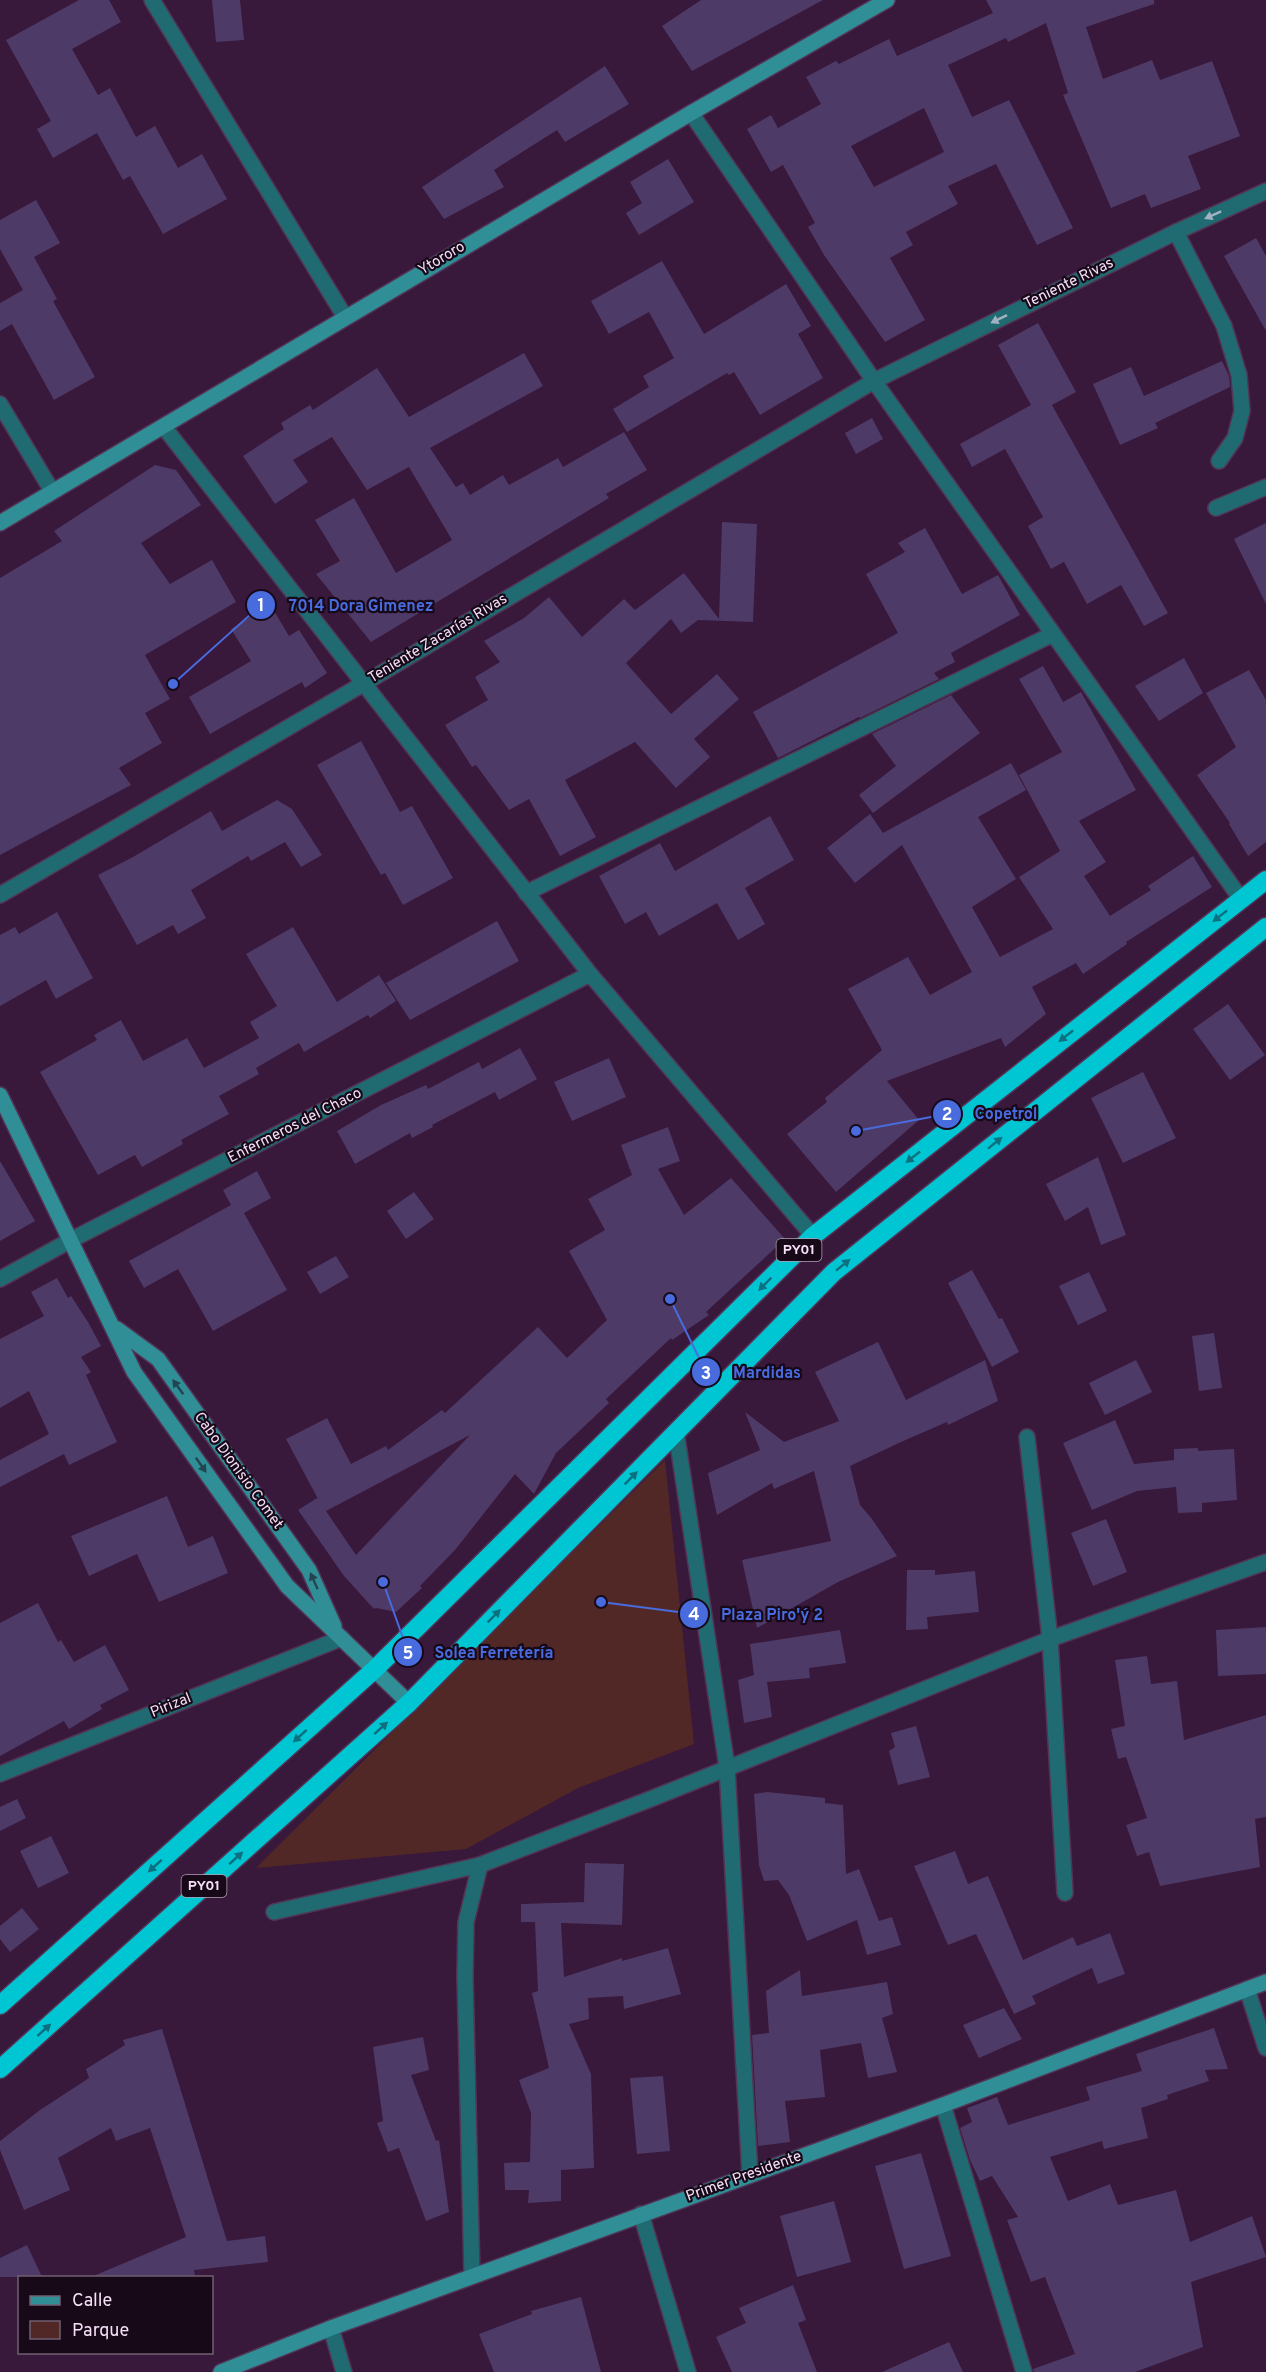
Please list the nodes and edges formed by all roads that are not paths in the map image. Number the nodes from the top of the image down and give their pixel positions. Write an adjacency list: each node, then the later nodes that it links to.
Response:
1 (152, 0): 6 (street)
2 (887, 0): 3 (street, Ytororo)
3 (691, 113): 6 (street, Ytororo); 7 (street)
4 (1266, 191): 5 (street, Teniente Rivas, one-way to 5)
5 (1176, 232): 7 (street, Teniente Rivas, one-way to 7); 10 (street)
6 (345, 317): 9 (street, Ytororo)
7 (874, 381): 15 (street); 16 (street, Teniente Zacarías Rivas)
8 (0, 404): 12 (street)
9 (164, 428): 12 (street, Ytororo); 16 (street)
10 (1219, 461)
11 (1266, 487): 13 (street)
12 (52, 491): 14 (street, Ytororo)
13 (1216, 508)
14 (0, 523)
15 (1053, 634): 18 (street); 20 (street)
16 (363, 684): 18 (street); 19 (street, Teniente Zacarías Rivas)
17 (1266, 880): 20 (highway, PY01)
18 (526, 893): 22 (street)
19 (0, 895)
20 (1241, 899): 24 (highway, PY01, one-way to 24)
21 (1266, 927): 28 (highway, PY01, one-way to 21)
22 (590, 974): 24 (street); 25 (street, Enfermeros del Chaco)
23 (0, 1095): 25 (street, Cabo Dionisio Comet)
24 (813, 1236): 33 (highway, PY01, one-way to 33)
25 (71, 1240): 26 (street, Enfermeros del Chaco); 27 (street, Cabo Dionisio Comet)
26 (0, 1279)
27 (114, 1327): 31 (street, Cabo Dionisio Comet, one-way to 31); 31 (street, Cabo Dionisio Comet, one-way to 27)
28 (676, 1431): 34 (highway, PY01, one-way to 28); 35 (street)
29 (1027, 1437): 32 (street)
30 (1266, 1562): 32 (street)
31 (340, 1636): 33 (street, Cabo Dionisio Comet); 36 (street, Pirizal)
32 (1050, 1639): 35 (street); 38 (street)
33 (375, 1669): 34 (street, Cabo Dionisio Comet); 42 (highway, PY01, one-way to 42)
34 (409, 1703): 44 (highway, PY01, one-way to 34)
35 (727, 1767): 37 (street); 46 (street)
36 (0, 1774)
37 (480, 1865): 39 (street); 48 (street)
38 (1065, 1893)
39 (274, 1912)
40 (1266, 1982): 41 (street, Primer Presidente)
41 (1247, 1989): 43 (street); 45 (street, Primer Presidente)
42 (0, 2005)
43 (1266, 2048)
44 (0, 2069)
45 (943, 2105): 46 (street, Primer Presidente); 53 (street)
46 (750, 2175): 47 (street, Primer Presidente)
47 (641, 2214): 48 (street, Primer Presidente); 52 (street)
48 (472, 2276): 49 (street, Primer Presidente)
49 (331, 2328): 50 (street, Primer Presidente); 51 (street)
50 (221, 2372)
51 (344, 2372)
52 (688, 2372)
53 (1024, 2372)

